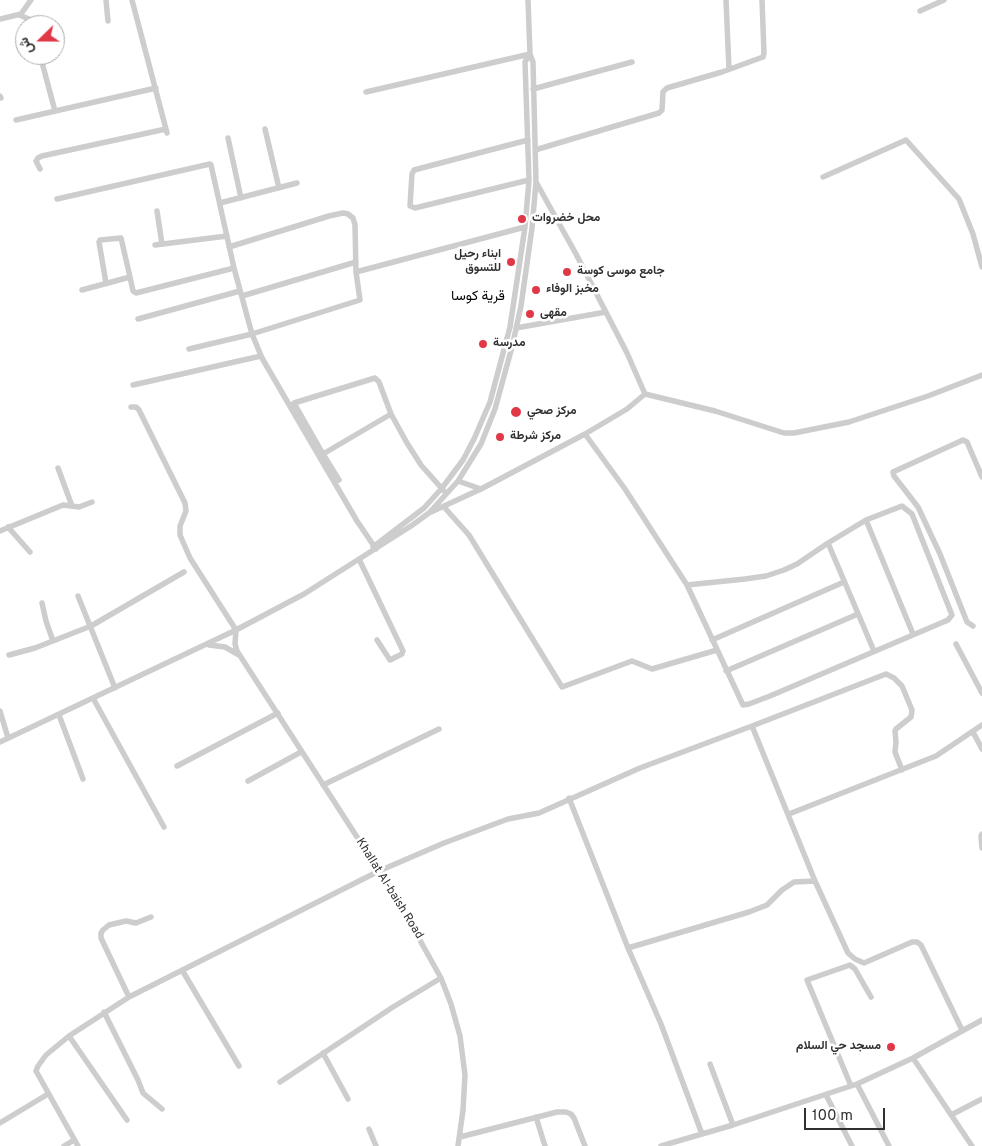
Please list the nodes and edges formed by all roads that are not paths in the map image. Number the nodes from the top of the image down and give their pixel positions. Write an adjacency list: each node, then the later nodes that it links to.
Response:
1 (31, 0): 9 (street)
2 (106, 0): 12 (street)
3 (132, 0): 17 (street)
4 (528, 0): 13 (street)
5 (726, 0): 16 (street)
6 (762, 0): 16 (street)
7 (944, 0): 8 (street)
8 (920, 11)
9 (19, 15)
10 (15, 16): 11 (street)
11 (0, 19)
12 (108, 21)
13 (530, 54): 18 (street); 19 (street); 24 (street)
14 (632, 62): 18 (street)
15 (43, 65): 20 (street)
16 (729, 70): 25 (street)
17 (156, 88): 20 (street); 26 (street)
18 (533, 89): 25 (street)
19 (366, 92)
20 (55, 111): 21 (street)
21 (16, 120)
22 (265, 129): 30 (street)
23 (228, 138): 32 (street)
24 (528, 140): 28 (street); 28 (street)
25 (535, 150): 28 (street)
26 (40, 169)
27 (823, 177): 42 (street)
28 (532, 181): 31 (street); 49 (street)
29 (297, 183): 30 (street)
30 (279, 188): 32 (street)
31 (532, 195): 36 (street); 51 (street)
32 (242, 198): 34 (street)
33 (57, 199): 34 (street)
34 (220, 203): 37 (street)
35 (157, 211): 38 (street)
36 (525, 227): 44 (street); 53 (street)
37 (227, 236): 38 (street); 40 (street)
38 (162, 244): 39 (street)
39 (155, 245)
40 (229, 248): 41 (street); 43 (street)
41 (356, 262): 44 (street); 48 (street)
42 (982, 267)
43 (234, 268): 45 (street); 48 (street)
44 (356, 272): 52 (street)
45 (130, 277): 46 (street); 46 (street)
46 (106, 283): 47 (street)
47 (82, 290)
48 (241, 293): 50 (street); 52 (street)
49 (606, 312): 51 (street); 59 (street)
50 (138, 319)
51 (516, 328): 53 (street)
52 (252, 334): 54 (street); 55 (street)
53 (509, 347): 56 (street)
54 (189, 349)
55 (261, 356): 58 (street); 81 (street)
56 (504, 365): 62 (street); 63 (street)
57 (982, 375): 59 (street)
58 (133, 385)
59 (645, 394): 64 (street)
60 (131, 407): 92 (street)
61 (391, 414): 65 (street); 65 (street); 70 (street)
62 (480, 427): 63 (street); 70 (street)
63 (487, 430): 69 (street)
64 (585, 434): 71 (street); 86 (street)
65 (323, 454): 68 (street)
66 (58, 468): 74 (street)
67 (982, 477): 91 (street)
68 (339, 480)
69 (458, 480): 71 (street); 72 (street)
70 (442, 488): 72 (street); 81 (street)
71 (481, 489): 75 (street)
72 (447, 494): 76 (street)
73 (92, 502): 74 (street)
74 (72, 506): 78 (street)
75 (444, 507): 76 (street); 99 (street)
76 (429, 513): 81 (street)
77 (866, 520): 80 (street); 93 (street); 93 (street)
78 (8, 527): 79 (street); 82 (street)
79 (0, 531)
80 (828, 543): 85 (street); 86 (street)
81 (375, 548): 83 (street)
82 (30, 552)
83 (359, 559): 92 (street); 94 (street)
84 (184, 572): 90 (street)
85 (844, 582): 89 (street); 95 (street)
86 (687, 585): 95 (street)
87 (78, 596): 90 (street)
88 (42, 603): 96 (street)
89 (858, 614): 100 (street); 103 (street)
90 (90, 626): 96 (street); 104 (street)
91 (973, 626)
92 (236, 630): 98 (street); 102 (street)
93 (913, 634): 100 (street)
94 (377, 640)
95 (712, 640): 99 (street)
96 (53, 641): 101 (street)
97 (956, 644): 105 (street)
98 (206, 645): 102 (street); 104 (street)
99 (717, 650): 103 (street)
100 (874, 651): 103 (street)
101 (9, 656)
102 (241, 656): 108 (street, Khallat Al-baish Road)
103 (726, 671)
104 (115, 688): 106 (street)
105 (982, 693)
106 (93, 698): 109 (street); 125 (street)
107 (0, 711): 114 (street)
108 (278, 712): 117 (street, Khallat Al-baish Road); 118 (street)
109 (59, 715): 114 (street); 120 (street)
110 (982, 725): 113 (street)
111 (752, 726): 119 (street); 123 (street); 124 (street)
112 (439, 729): 122 (street)
113 (973, 732): 116 (street); 119 (street)
114 (8, 738): 115 (street)
115 (0, 742)
116 (982, 749)
117 (302, 752): 121 (street); 122 (street, Khallat Al-baish Road)
118 (177, 766)
119 (902, 770): 124 (street)
120 (83, 779)
121 (248, 781)
122 (323, 785): 128 (street, Khallat Al-baish Road)
123 (569, 798): 128 (street); 131 (street)
124 (789, 814): 129 (street)
125 (164, 826)
126 (982, 834): 127 (street)
127 (982, 848)
128 (379, 871): 132 (street); 133 (street, Khallat Al-baish Road)
129 (815, 881): 131 (street); 138 (street)
130 (151, 917): 134 (street)
131 (628, 948): 157 (street)
132 (182, 970): 134 (street); 143 (street)
133 (441, 978): 140 (street); 158 (street, Khallat Al-baish Road)
134 (129, 997): 136 (street)
135 (870, 997): 145 (street)
136 (104, 1012): 139 (street); 150 (street)
137 (982, 1020): 138 (street)
138 (962, 1030): 141 (street)
139 (68, 1036): 146 (street); 153 (street)
140 (323, 1053): 144 (street); 148 (street)
141 (913, 1058): 145 (street); 151 (street)
142 (710, 1064): 155 (street)
143 (239, 1066)
144 (280, 1082)
145 (854, 1085): 147 (street); 170 (street)
146 (48, 1094): 154 (street); 159 (street)
147 (826, 1095): 155 (street); 169 (street)
148 (348, 1099)
149 (982, 1099): 151 (street)
150 (162, 1109)
151 (951, 1116): 171 (street)
152 (536, 1117): 158 (street); 165 (street); 166 (street)
153 (127, 1120)
154 (0, 1123)
155 (733, 1125): 157 (street)
156 (368, 1129): 163 (street)
157 (702, 1134): 160 (street)
158 (460, 1137): 164 (street, Khallat Al-baish Road)
159 (74, 1140): 161 (street); 162 (street)
160 (680, 1140): 167 (street); 168 (street)
161 (64, 1146)
162 (78, 1146)
163 (376, 1146)
164 (458, 1146)
165 (545, 1146)
166 (584, 1146)
167 (660, 1146)
168 (685, 1146)
169 (852, 1146)
170 (889, 1146)
171 (972, 1146)

